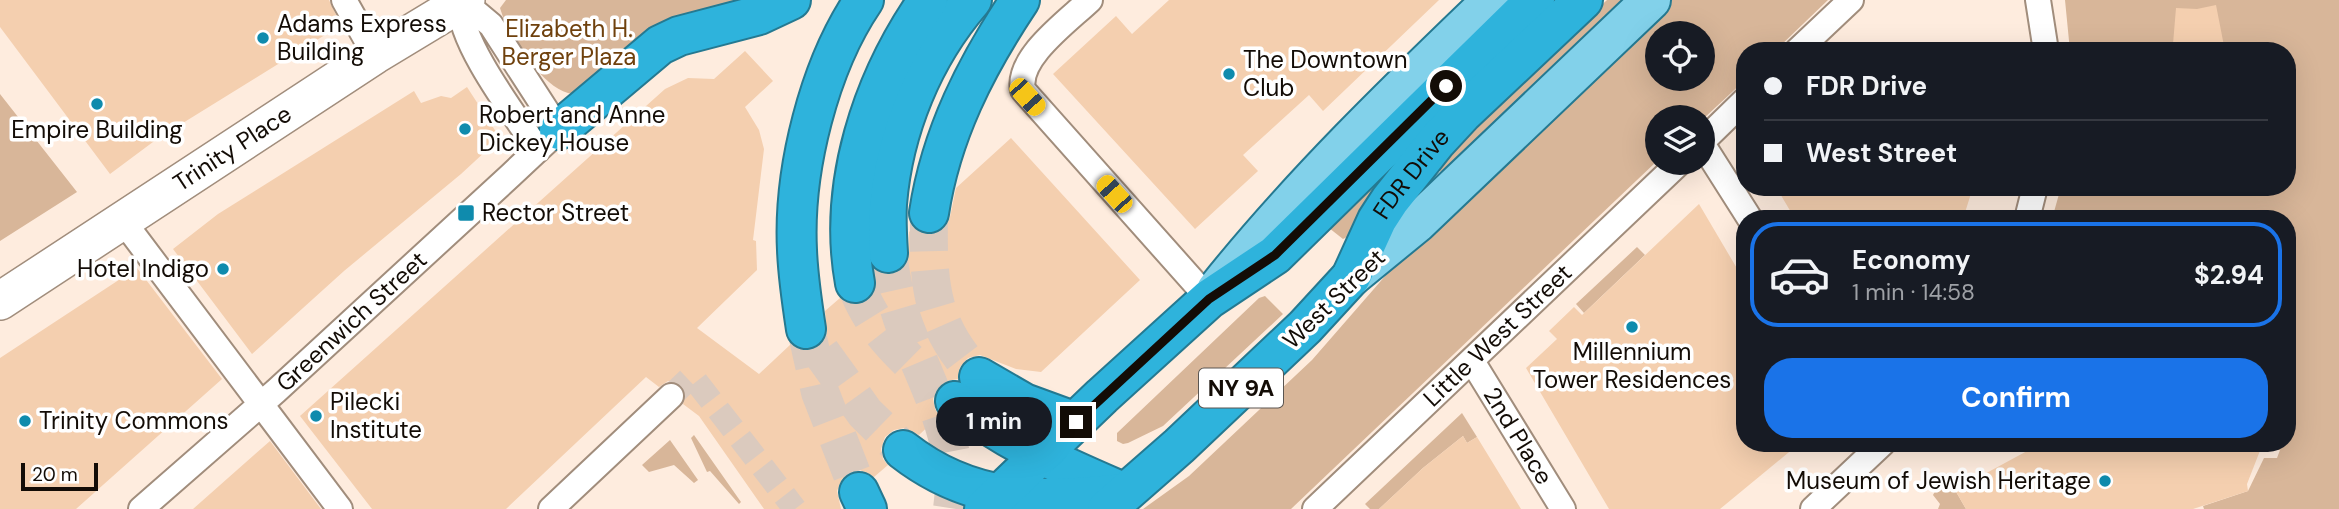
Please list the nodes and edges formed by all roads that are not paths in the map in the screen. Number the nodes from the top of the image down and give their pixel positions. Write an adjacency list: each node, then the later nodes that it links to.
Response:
1 (344, 0): 17 (street)
2 (791, 0): 20 (highway)
3 (864, 0): 31 (highway)
4 (928, 0): 28 (highway)
5 (972, 0): 26 (highway)
6 (1020, 0): 24 (highway)
7 (1090, 0): 29 (street)
8 (1492, 0): 29 (main road)
9 (1535, 0): 29 (highway, FDR Drive)
10 (1583, 0): 27 (highway, FDR Drive)
11 (1651, 0): 27 (main road, West Street)
12 (1852, 0): 15 (street)
13 (2038, 0): 16 (street)
14 (463, 2): 17 (main road, Trinity Place); 20 (street)
15 (1807, 42)
16 (2045, 42)
17 (375, 55): 25 (main road, Trinity Place)
18 (1736, 109): 19 (street)
19 (1715, 131)
20 (549, 140): 34 (street, Greenwich Street)
21 (1715, 162): 23 (street)
22 (1666, 175): 32 (street, Little West Street)
23 (1744, 210)
24 (929, 213)
25 (122, 222): 30 (main road, Trinity Place); 34 (street)
26 (888, 253)
27 (1351, 277): 39 (highway, West Street / NY 9A)
28 (855, 283)
29 (1209, 299): 35 (highway)
30 (0, 300)
31 (806, 329)
32 (1472, 361): 44 (street, Little West Street); 45 (street, 2nd Place)
33 (671, 396): 43 (street)
34 (261, 404): 41 (street, Greenwich Street); 42 (street)
35 (1076, 422): 38 (highway); 38 (highway)
36 (903, 450): 40 (highway)
37 (1873, 452): 46 (street)
38 (1040, 456): 39 (highway); 40 (highway)
39 (1116, 501): 40 (highway)
40 (992, 502)
41 (141, 509)
42 (340, 509)
43 (551, 509)
44 (1315, 509)
45 (1563, 509)
46 (1813, 509)

